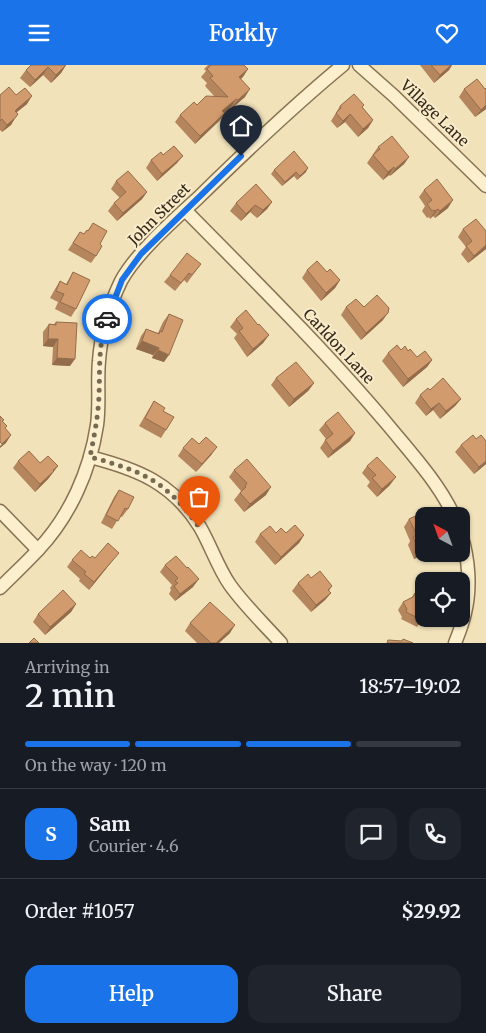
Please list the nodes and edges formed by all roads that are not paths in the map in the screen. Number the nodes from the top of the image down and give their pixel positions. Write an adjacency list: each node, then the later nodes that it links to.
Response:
1 (343, 65): 4 (street, John Street)
2 (359, 65): 3 (street, Village Lane)
3 (486, 186)
4 (185, 210): 5 (street, John Street); 6 (street, Carldon Lane)
5 (90, 457): 8 (street, John Street); 11 (street)
6 (450, 507)
7 (0, 511): 8 (street)
8 (38, 550): 10 (street, John Street)
9 (467, 563): 12 (street)
10 (0, 587)
11 (281, 643)
12 (455, 643)

